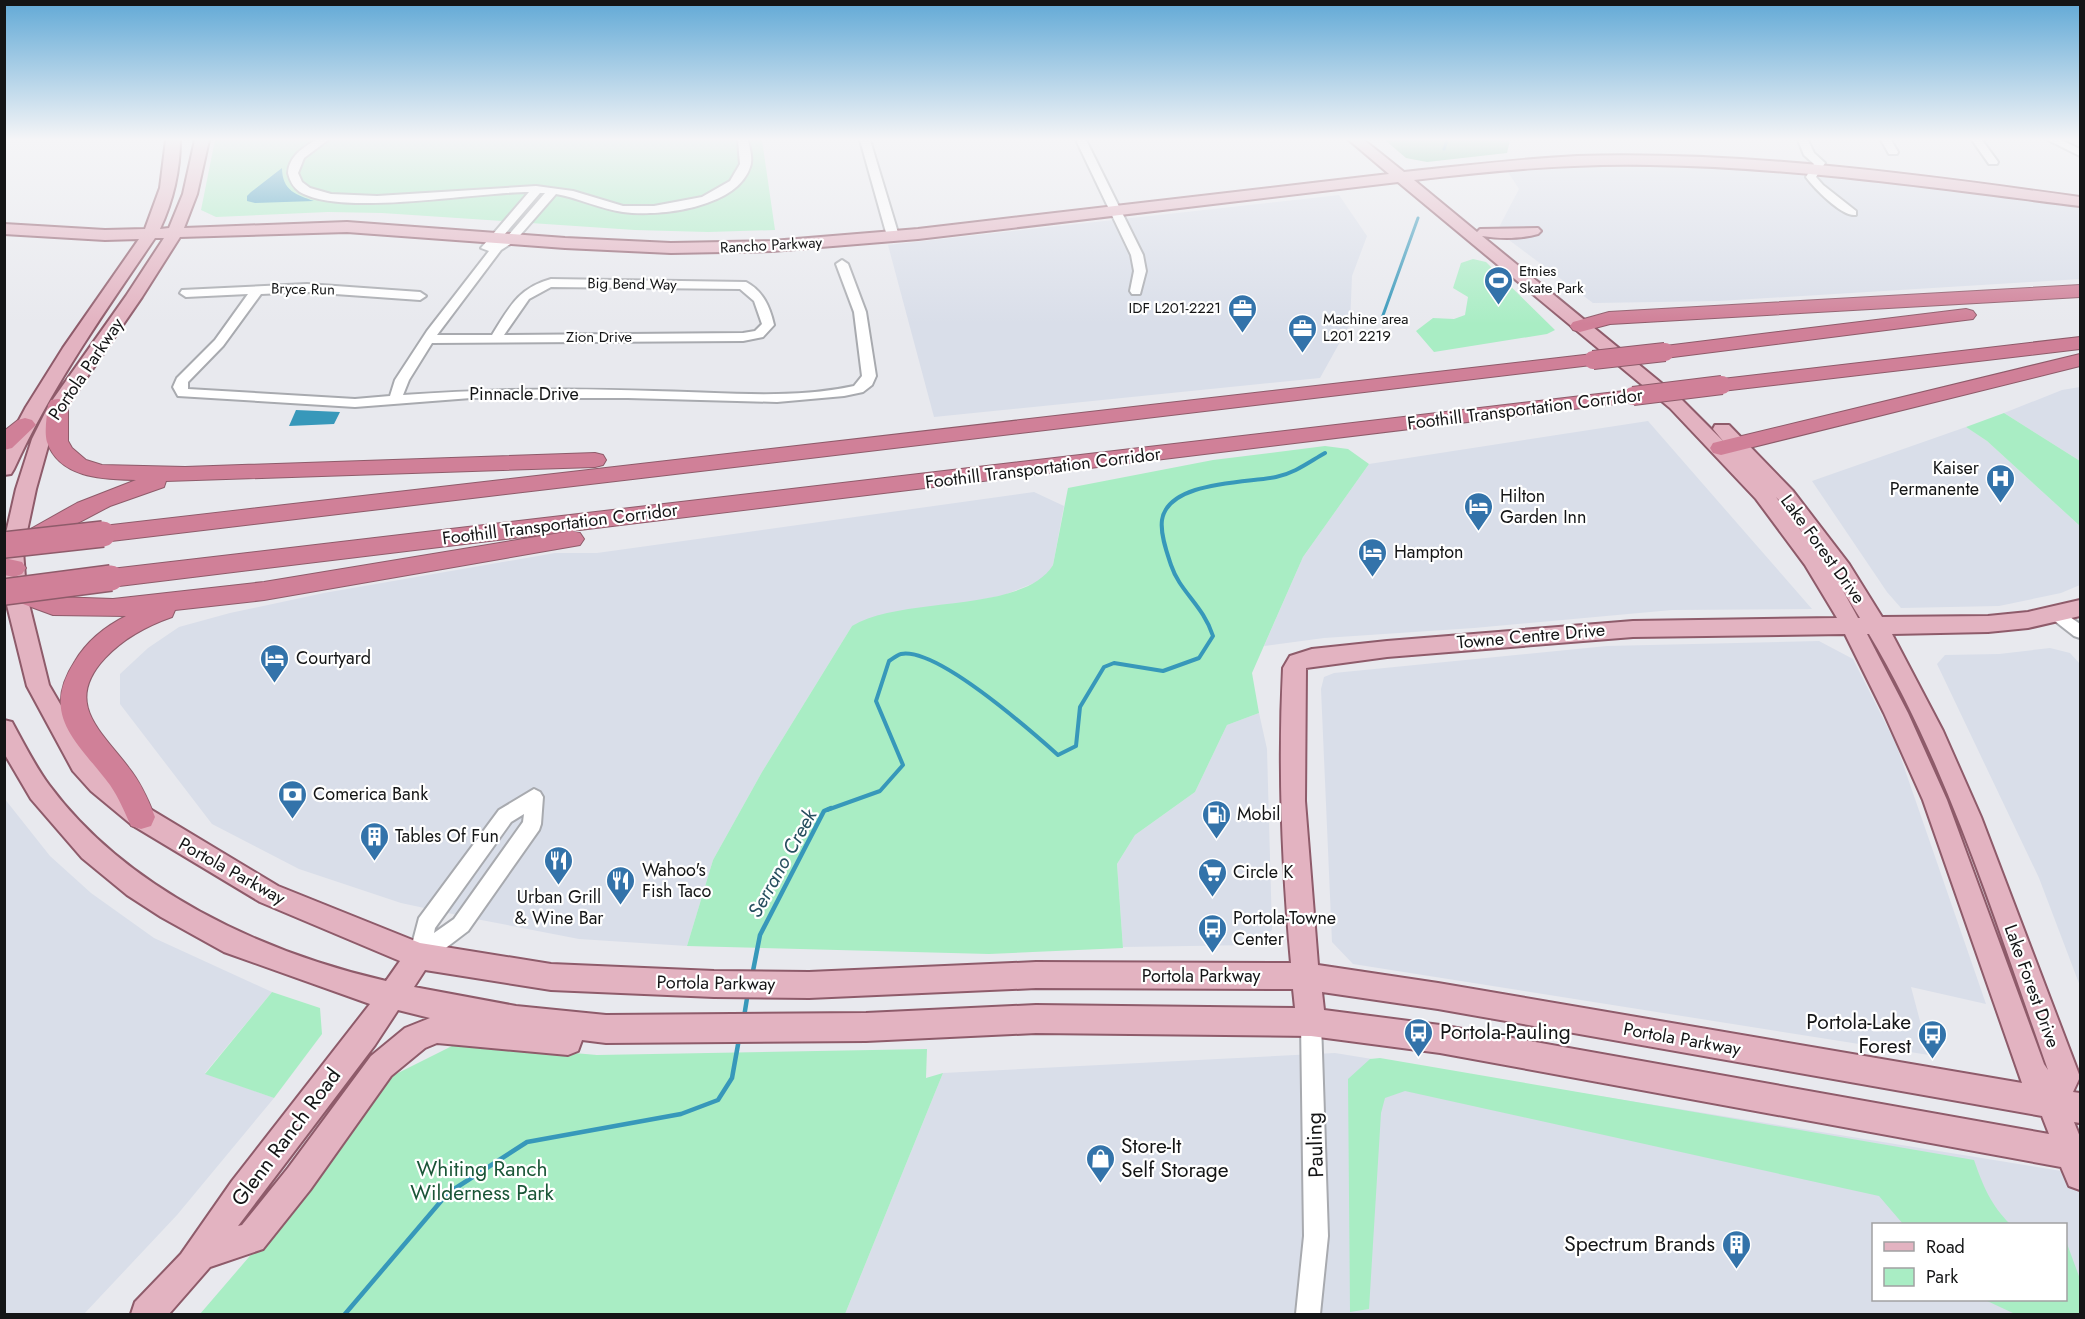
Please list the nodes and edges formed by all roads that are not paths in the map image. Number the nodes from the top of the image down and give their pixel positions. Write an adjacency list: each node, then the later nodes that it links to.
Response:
1 (163, 202): 21 (main road, Portola Parkway)
2 (188, 202): 18 (main road, Portola Parkway)
3 (190, 202): 16 (main road)
4 (529, 202): 22 (street)
5 (542, 202): 22 (street)
6 (598, 202): 7 (street)
7 (697, 202)
8 (882, 202): 19 (street)
9 (1111, 202): 14 (street)
10 (1162, 202): 14 (main road, Rancho Parkway)
11 (1438, 202): 31 (main road, Lake Forest Drive)
12 (1442, 202): 20 (main road, Lake Forest Drive)
13 (1841, 202): 15 (street)
14 (1114, 207): 19 (main road, Rancho Parkway); 26 (street)
15 (1852, 213)
16 (271, 221): 18 (main road, Rancho Parkway); 22 (main road, Rancho Parkway)
17 (4, 229): 21 (main road, Rancho Parkway)
18 (176, 232): 21 (main road, Rancho Parkway); 22 (main road, Rancho Parkway); 38 (main road, Portola Parkway)
19 (891, 232): 22 (main road, Rancho Parkway)
20 (1485, 232): 23 (main road, Lake Forest Drive); 23 (main road)
21 (150, 234): 39 (main road, Portola Parkway)
22 (508, 234): 33 (street)
23 (1504, 248): 31 (main road, Lake Forest Drive)
24 (842, 264): 37 (street, Pinnacle Drive)
25 (258, 289): 28 (street, Bryce Run); 29 (street, Bryce Run); 37 (street, Pinnacle Drive)
26 (1136, 291)
27 (2080, 291): 31 (highway)
28 (186, 293)
29 (420, 296)
30 (2080, 301): 42 (highway, bridge)
31 (1589, 324): 41 (main road, Lake Forest Drive)
32 (768, 327): 34 (street, Zion Drive); 34 (street, Big Bend Way)
33 (430, 335): 34 (street, Zion Drive); 37 (street)
34 (496, 338)
35 (2080, 343): 45 (highway, Foothill Transportation Corridor, bridge)
36 (2080, 360): 41 (highway)
37 (395, 400)
38 (58, 405): 44 (highway); 46 (main road, Portola Parkway)
39 (25, 424): 40 (highway); 43 (main road, Portola Parkway)
40 (4, 443)
41 (1729, 446): 50 (main road, Lake Forest Drive)
42 (796, 453): 44 (highway); 46 (highway, bridge)
43 (4, 469)
44 (185, 474): 46 (highway)
45 (901, 484): 46 (highway, Foothill Transportation Corridor, bridge); 47 (highway)
46 (8, 570): 47 (highway); 53 (main road, Portola Parkway)
47 (264, 591): 53 (highway)
48 (2080, 608): 49 (main road, Towne Centre Drive)
49 (2057, 614): 50 (main road, Towne Centre Drive); 51 (street)
50 (1864, 626): 55 (main road, Towne Centre Drive); 59 (main road, Lake Forest Drive)
51 (2080, 632)
52 (4, 729): 56 (main road)
53 (141, 817): 54 (main road, Portola Parkway)
54 (420, 956): 54 (street); 55 (main road, Portola Parkway); 56 (main road, Glenn Ranch Road)
55 (1305, 976): 57 (main road, Pauling); 59 (main road, Portola Parkway)
56 (394, 995): 58 (main road); 61 (main road, Glenn Ranch Road)
57 (1311, 1022): 58 (main road); 60 (main road); 63 (street, Pauling)
58 (606, 1029): 61 (main road)
59 (2066, 1106): 60 (main road, Lake Forest Drive)
60 (2078, 1161)
61 (198, 1256): 62 (main road, Glenn Ranch Road)
62 (147, 1314)
63 (1308, 1314)

